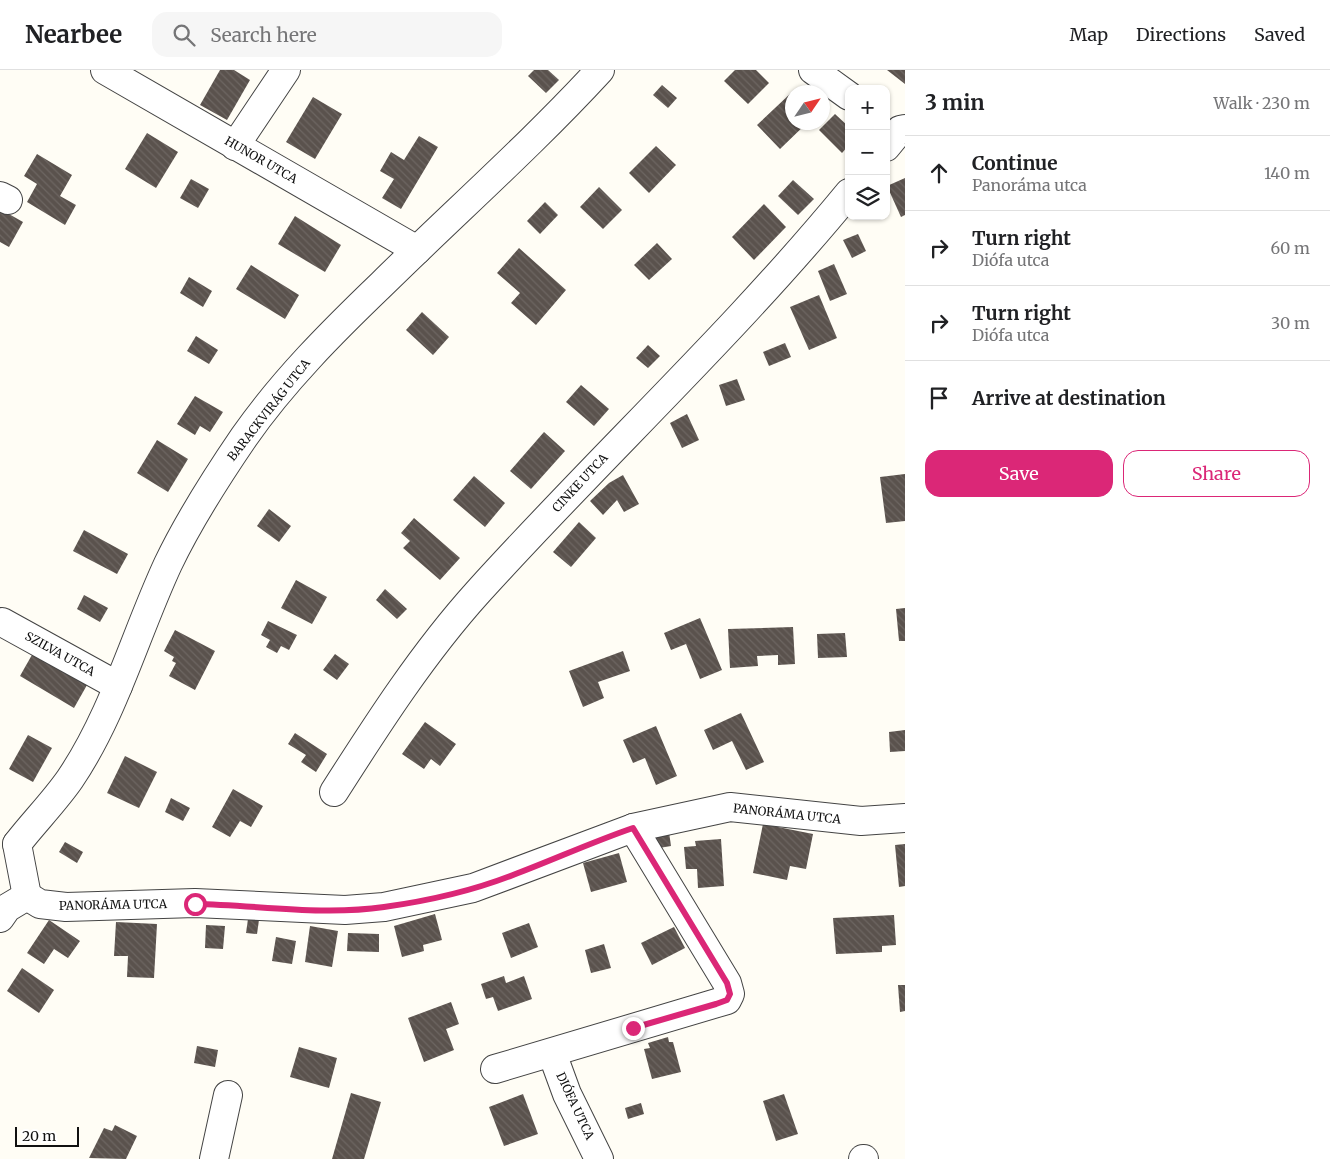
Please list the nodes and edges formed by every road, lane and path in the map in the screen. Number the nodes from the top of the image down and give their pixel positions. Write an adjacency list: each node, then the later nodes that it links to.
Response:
1 (105, 70): 6 (street, HUNOR UTCA)
2 (286, 70): 6 (street)
3 (600, 70): 8 (street, BARACKVIRÁG UTCA)
4 (813, 70): 5 (street)
5 (845, 93)
6 (236, 146): 8 (street, HUNOR UTCA)
7 (845, 198): 11 (street, CINKE UTCA)
8 (417, 250): 10 (street, BARACKVIRÁG UTCA)
9 (2, 622): 10 (street, SZILVA UTCA)
10 (118, 686): 14 (street, BARACKVIRÁG UTCA)
11 (334, 792)
12 (905, 818): 13 (street, PANORÁMA UTCA)
13 (633, 828): 15 (street, PANORÁMA UTCA); 17 (street)
14 (8, 838): 15 (street)
15 (27, 896): 16 (street)
16 (0, 918)
17 (552, 1053): 18 (street); 21 (street, DIÓFA UTCA)
18 (495, 1069)
19 (228, 1095): 20 (street)
20 (214, 1159)
21 (599, 1159)

